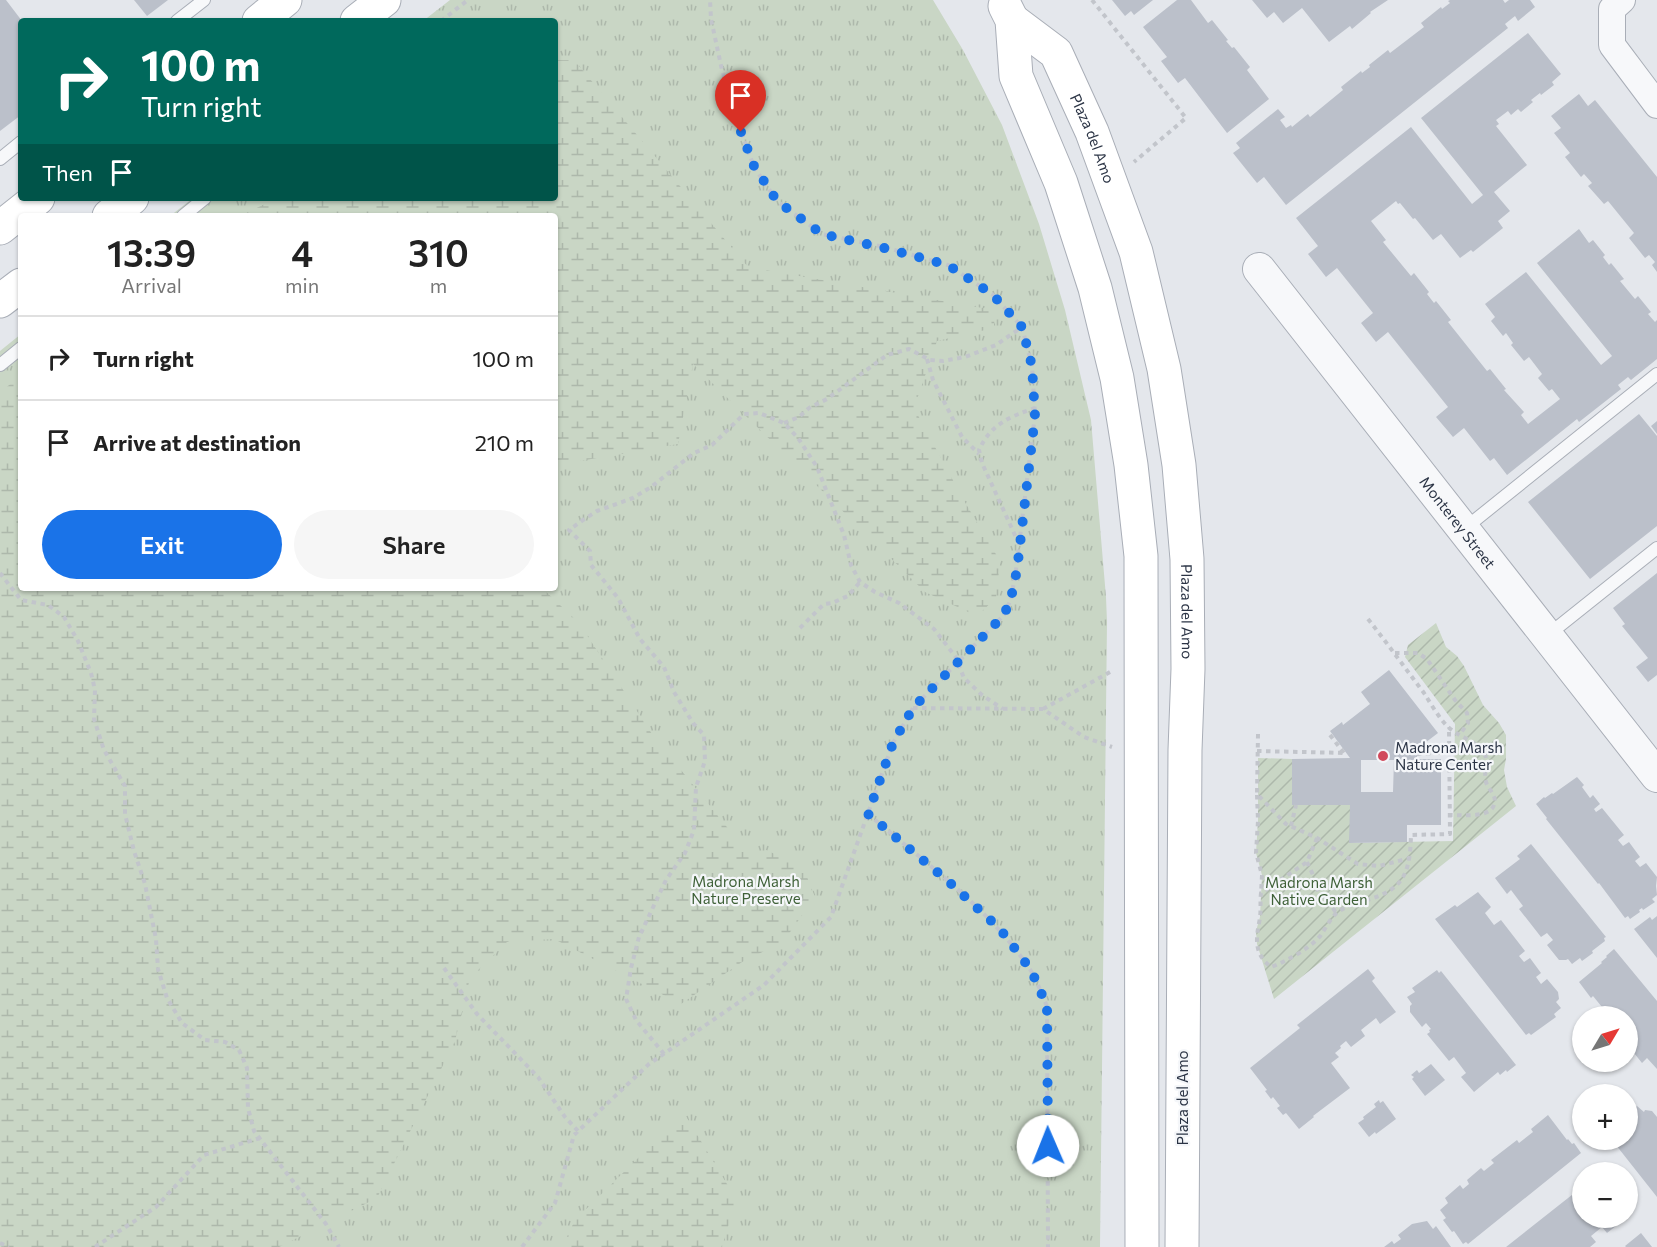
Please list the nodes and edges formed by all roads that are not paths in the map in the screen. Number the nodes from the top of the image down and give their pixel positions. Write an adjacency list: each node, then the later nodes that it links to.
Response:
1 (204, 0): 6 (lane)
2 (285, 0): 7 (main road)
3 (384, 0): 8 (main road)
4 (1612, 3): 9 (street)
5 (1006, 10): 29 (main road, Plaza del Amo); 30 (main road, Plaza del Amo)
6 (181, 18)
7 (263, 18)
8 (361, 18)
9 (1657, 105)
10 (18, 144): 11 (lane)
11 (0, 159)
12 (34, 201): 15 (main road)
13 (128, 201): 16 (main road)
14 (201, 201): 17 (lane)
15 (19, 213)
16 (113, 213)
17 (187, 213)
18 (18, 214): 19 (main road)
19 (0, 228)
20 (1259, 269): 26 (street, Monterey Street)
21 (18, 287): 22 (main road)
22 (0, 301)
23 (18, 350): 24 (lane)
24 (0, 365)
25 (1657, 374): 26 (lane)
26 (1463, 530): 28 (street, Monterey Street)
27 (1657, 548): 28 (lane)
28 (1546, 636): 31 (street, Monterey Street)
29 (1141, 709): 30 (main road); 33 (main road, Plaza del Amo)
30 (1186, 710): 32 (main road, Plaza del Amo)
31 (1657, 776)
32 (1182, 1211): 33 (main road); 35 (main road, Plaza del Amo)
33 (1142, 1212): 34 (main road, Plaza del Amo)
34 (1142, 1247)
35 (1182, 1247)

